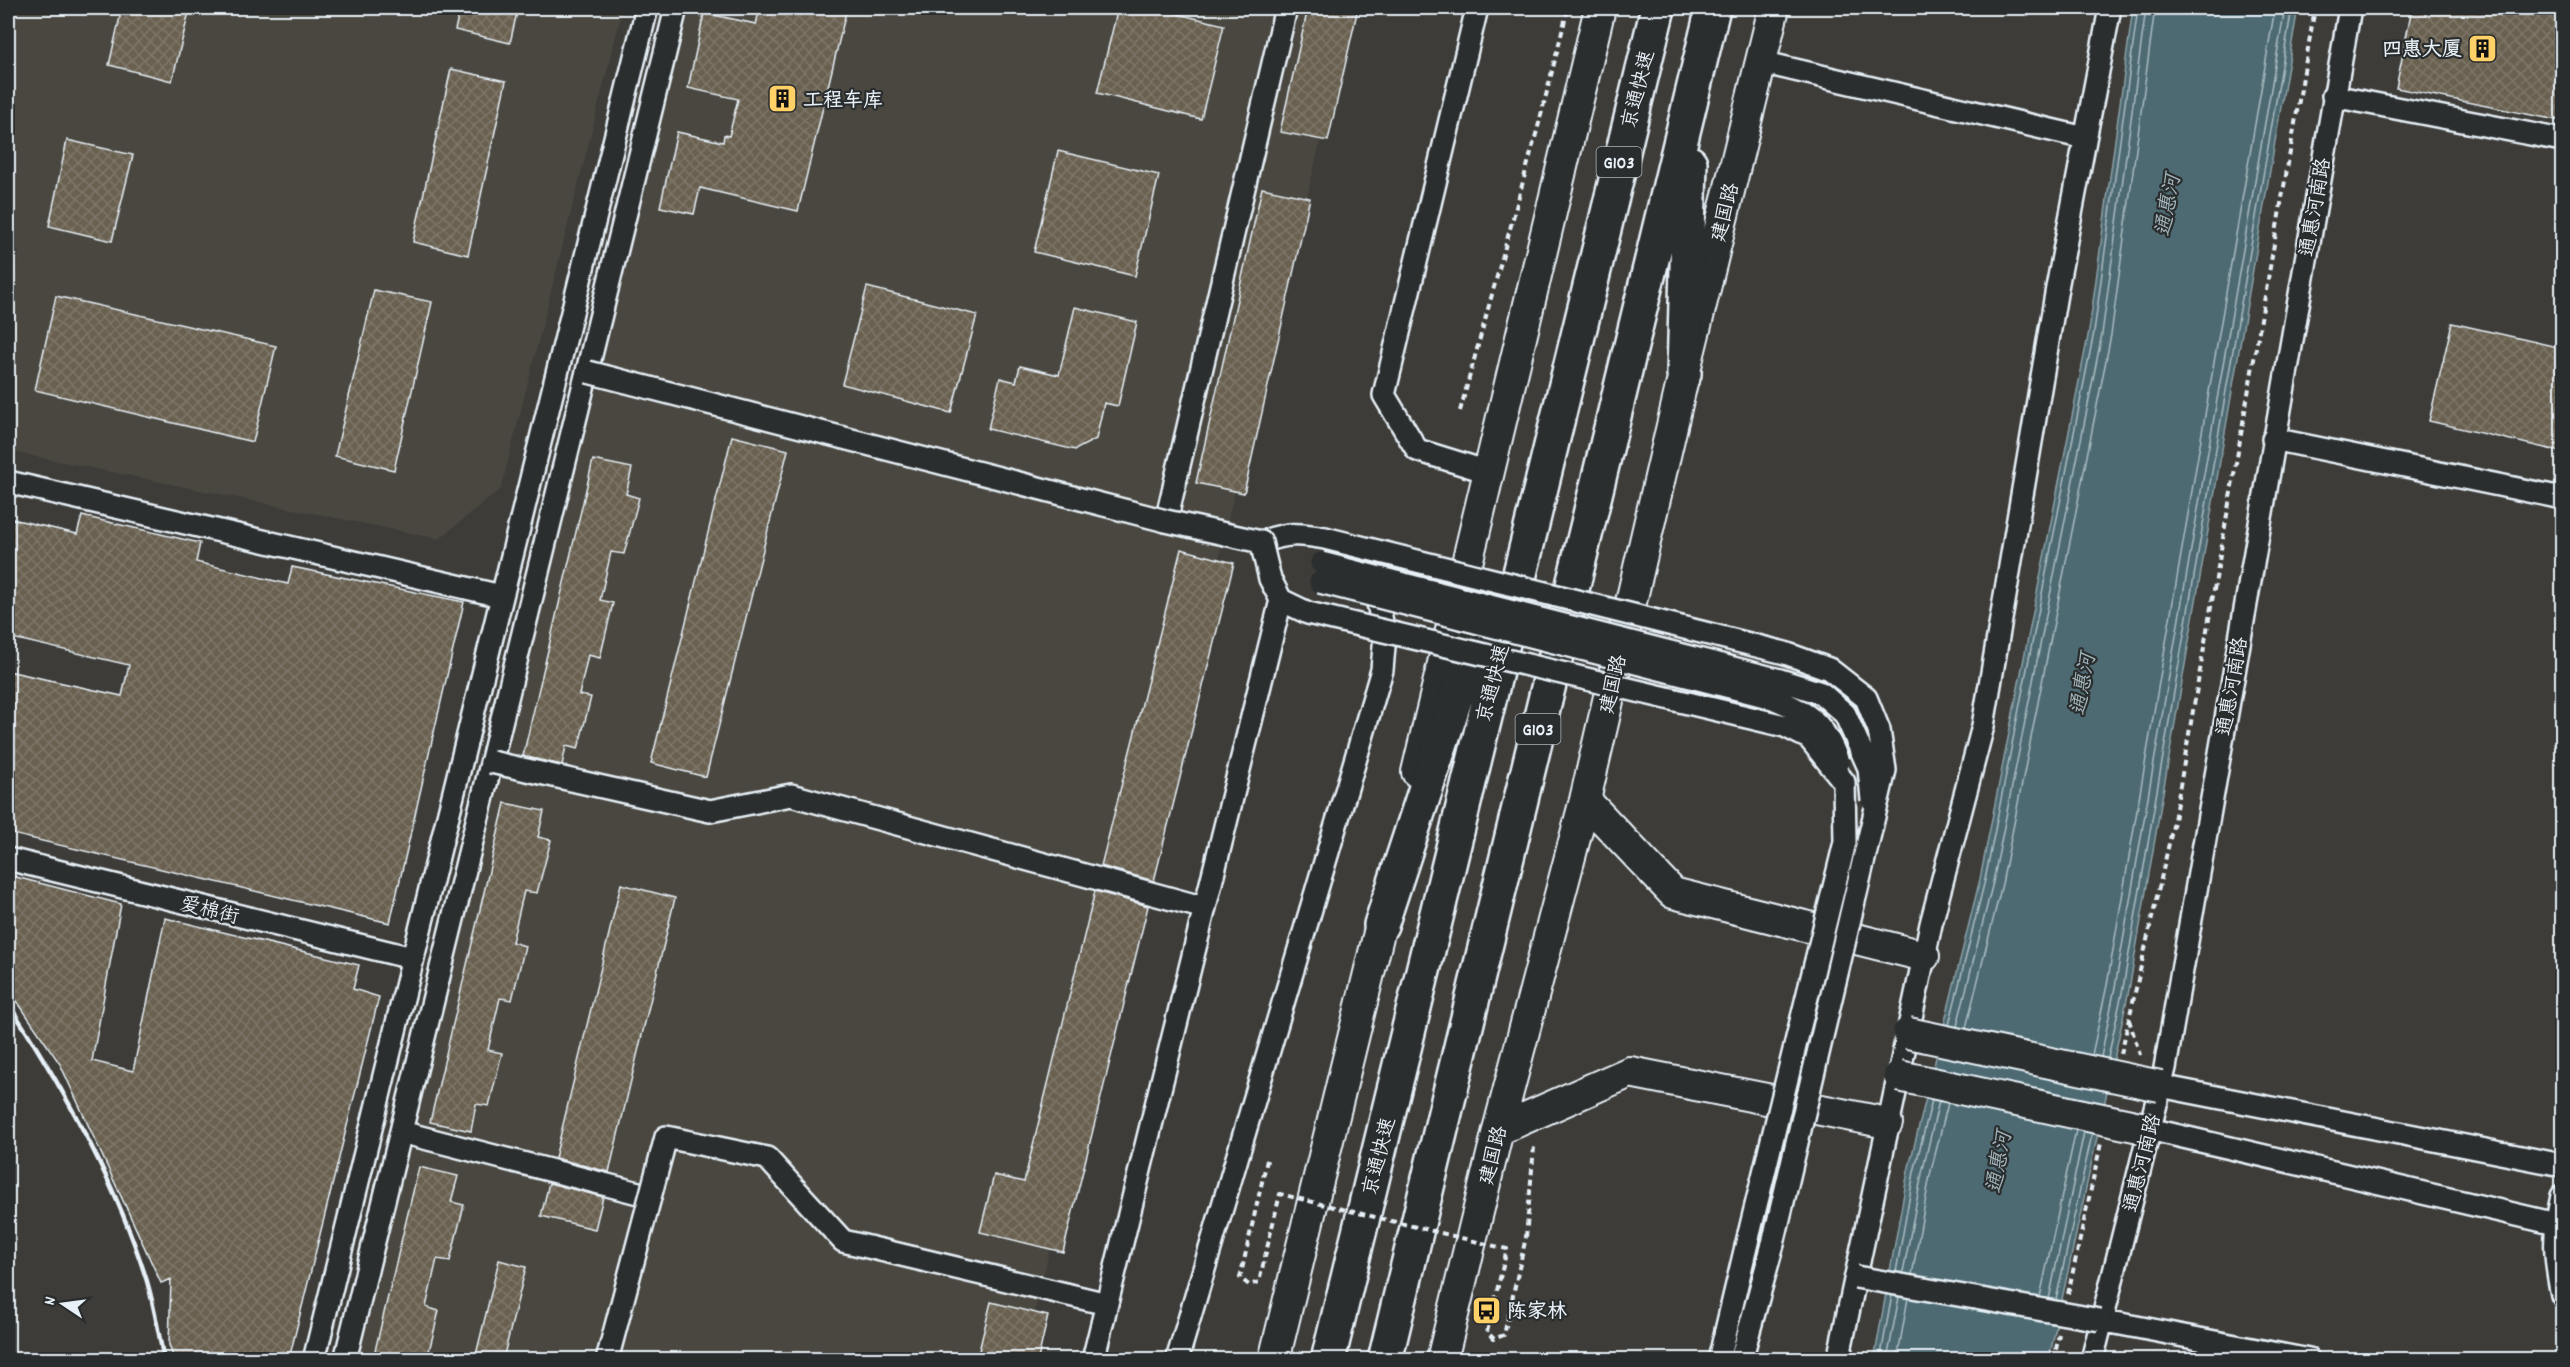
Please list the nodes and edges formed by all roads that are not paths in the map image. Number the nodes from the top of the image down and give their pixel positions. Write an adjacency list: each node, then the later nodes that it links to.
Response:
1 (647, 8): 26 (street)
2 (676, 8): 17 (street)
3 (1286, 8): 23 (street)
4 (1477, 8): 20 (street)
5 (1600, 8): 20 (main road)
6 (1658, 8): 16 (highway, 京通快速 / G103)
7 (1713, 8): 13 (highway, G103)
8 (1774, 8): 11 (main road, 建国路)
9 (2110, 8): 14 (street)
10 (2350, 8): 12 (street, 通惠河南路)
11 (1761, 62): 14 (street); 18 (main road, 建国路)
12 (2333, 96): 15 (street); 19 (street, 通惠河南路)
13 (1691, 98): 18 (highway); 59 (highway, G103)
14 (2085, 138): 35 (street)
15 (2562, 140)
16 (1580, 317): 34 (highway); 58 (highway, 京通快速 / G103)
17 (588, 372): 23 (street, bridge); 28 (street)
18 (1684, 374): 30 (main road, 建国路)
19 (2273, 440): 22 (street); 39 (street, 通惠河南路)
20 (1488, 472): 34 (main road)
21 (8, 482): 26 (street)
22 (2562, 498)
23 (1166, 521): 24 (street, bridge)
24 (1261, 542): 27 (street, bridge); 31 (street, bridge)
25 (1376, 595): 29 (street, bridge); 31 (street, bridge); 56 (street, bridge)
26 (501, 596): 36 (street)
27 (1281, 600): 29 (street, bridge); 33 (street, bridge)
28 (491, 762): 33 (street, bridge); 43 (street)
29 (1844, 782): 61 (street, bridge)
30 (1585, 800): 35 (main road); 42 (main road, 建国路)
31 (1873, 819): 62 (street, bridge)
32 (8, 859): 36 (street, 爱棉街)
33 (1205, 908): 50 (street, bridge)
34 (1381, 925): 57 (main road)
35 (1924, 956): 37 (street)
36 (412, 958): 52 (street)
37 (1908, 1034): 38 (street); 39 (main road, bridge)
38 (1899, 1076): 40 (street); 41 (main road, bridge)
39 (2162, 1080): 41 (street, 通惠河南路); 44 (street)
40 (1887, 1123): 42 (main road); 48 (street)
41 (2149, 1129): 47 (street); 51 (street, 通惠河南路)
42 (1498, 1130): 60 (main road, 建国路)
43 (400, 1132): 45 (street); 53 (street)
44 (2562, 1165)
45 (650, 1196): 50 (street, bridge); 54 (street, bridge)
46 (2562, 1196): 47 (street)
47 (2556, 1224): 49 (street)
48 (1856, 1277): 51 (street, bridge); 63 (street)
49 (2562, 1295)
50 (1107, 1304): 55 (street, bridge)
51 (2100, 1320): 64 (street, 通惠河南路); 65 (street)
52 (314, 1359)
53 (345, 1359)
54 (607, 1359)
55 (1093, 1359)
56 (1177, 1359)
57 (1274, 1359)
58 (1328, 1359)
59 (1385, 1359)
60 (1443, 1359)
61 (1719, 1359)
62 (1742, 1359)
63 (1838, 1359)
64 (2092, 1359)
65 (2309, 1359)

